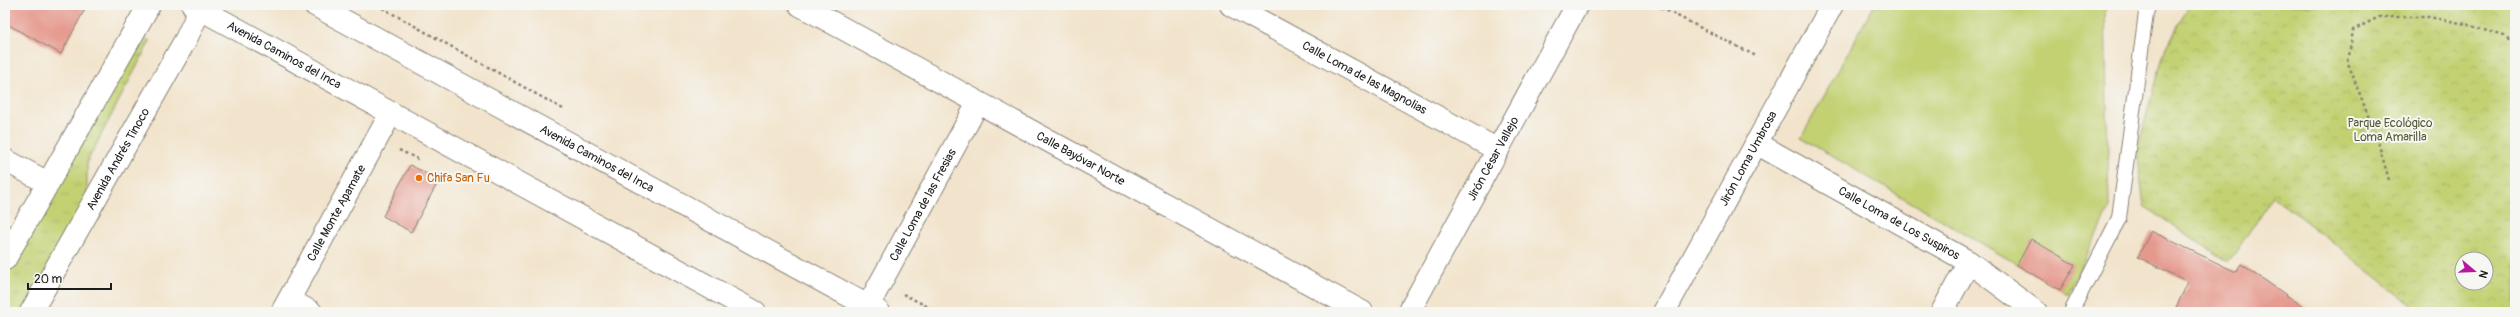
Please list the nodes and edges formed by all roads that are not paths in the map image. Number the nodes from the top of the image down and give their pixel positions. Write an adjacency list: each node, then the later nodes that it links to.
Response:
1 (149, 5): 14 (street)
2 (315, 5): 18 (street, Avenida Caminos del Inca)
3 (800, 5): 9 (street, Calle Bayóvar Norte)
4 (1231, 5): 12 (street, Calle Loma de las Magnolias)
5 (1577, 5): 12 (street, Jirón César Vallejo)
6 (1832, 5): 11 (street, Jirón Loma Umbrosa)
7 (2149, 5): 27 (lane)
8 (198, 6): 10 (street, Avenida Caminos del Inca); 19 (street, Avenida Andrés Tinoco)
9 (978, 103): 18 (street, Calle Loma de las Fresias); 22 (street, Calle Bayóvar Norte)
10 (391, 113): 17 (street, Calle Monte Apamate); 21 (street, Avenida Caminos del Inca)
11 (1756, 143): 16 (street, Calle Loma de Los Suspiros); 24 (street, Jirón Loma Umbrosa)
12 (1498, 150): 23 (street, Jirón César Vallejo)
13 (5, 160): 14 (street)
14 (48, 183): 15 (street)
15 (5, 260)
16 (1969, 262): 25 (street); 26 (street, Calle Loma de Los Suspiros)
17 (286, 306): 20 (street)
18 (874, 309)
19 (31, 312)
20 (311, 312)
21 (756, 312)
22 (1362, 312)
23 (1409, 312)
24 (1664, 312)
25 (1942, 312)
26 (2036, 312)
27 (2071, 312)

